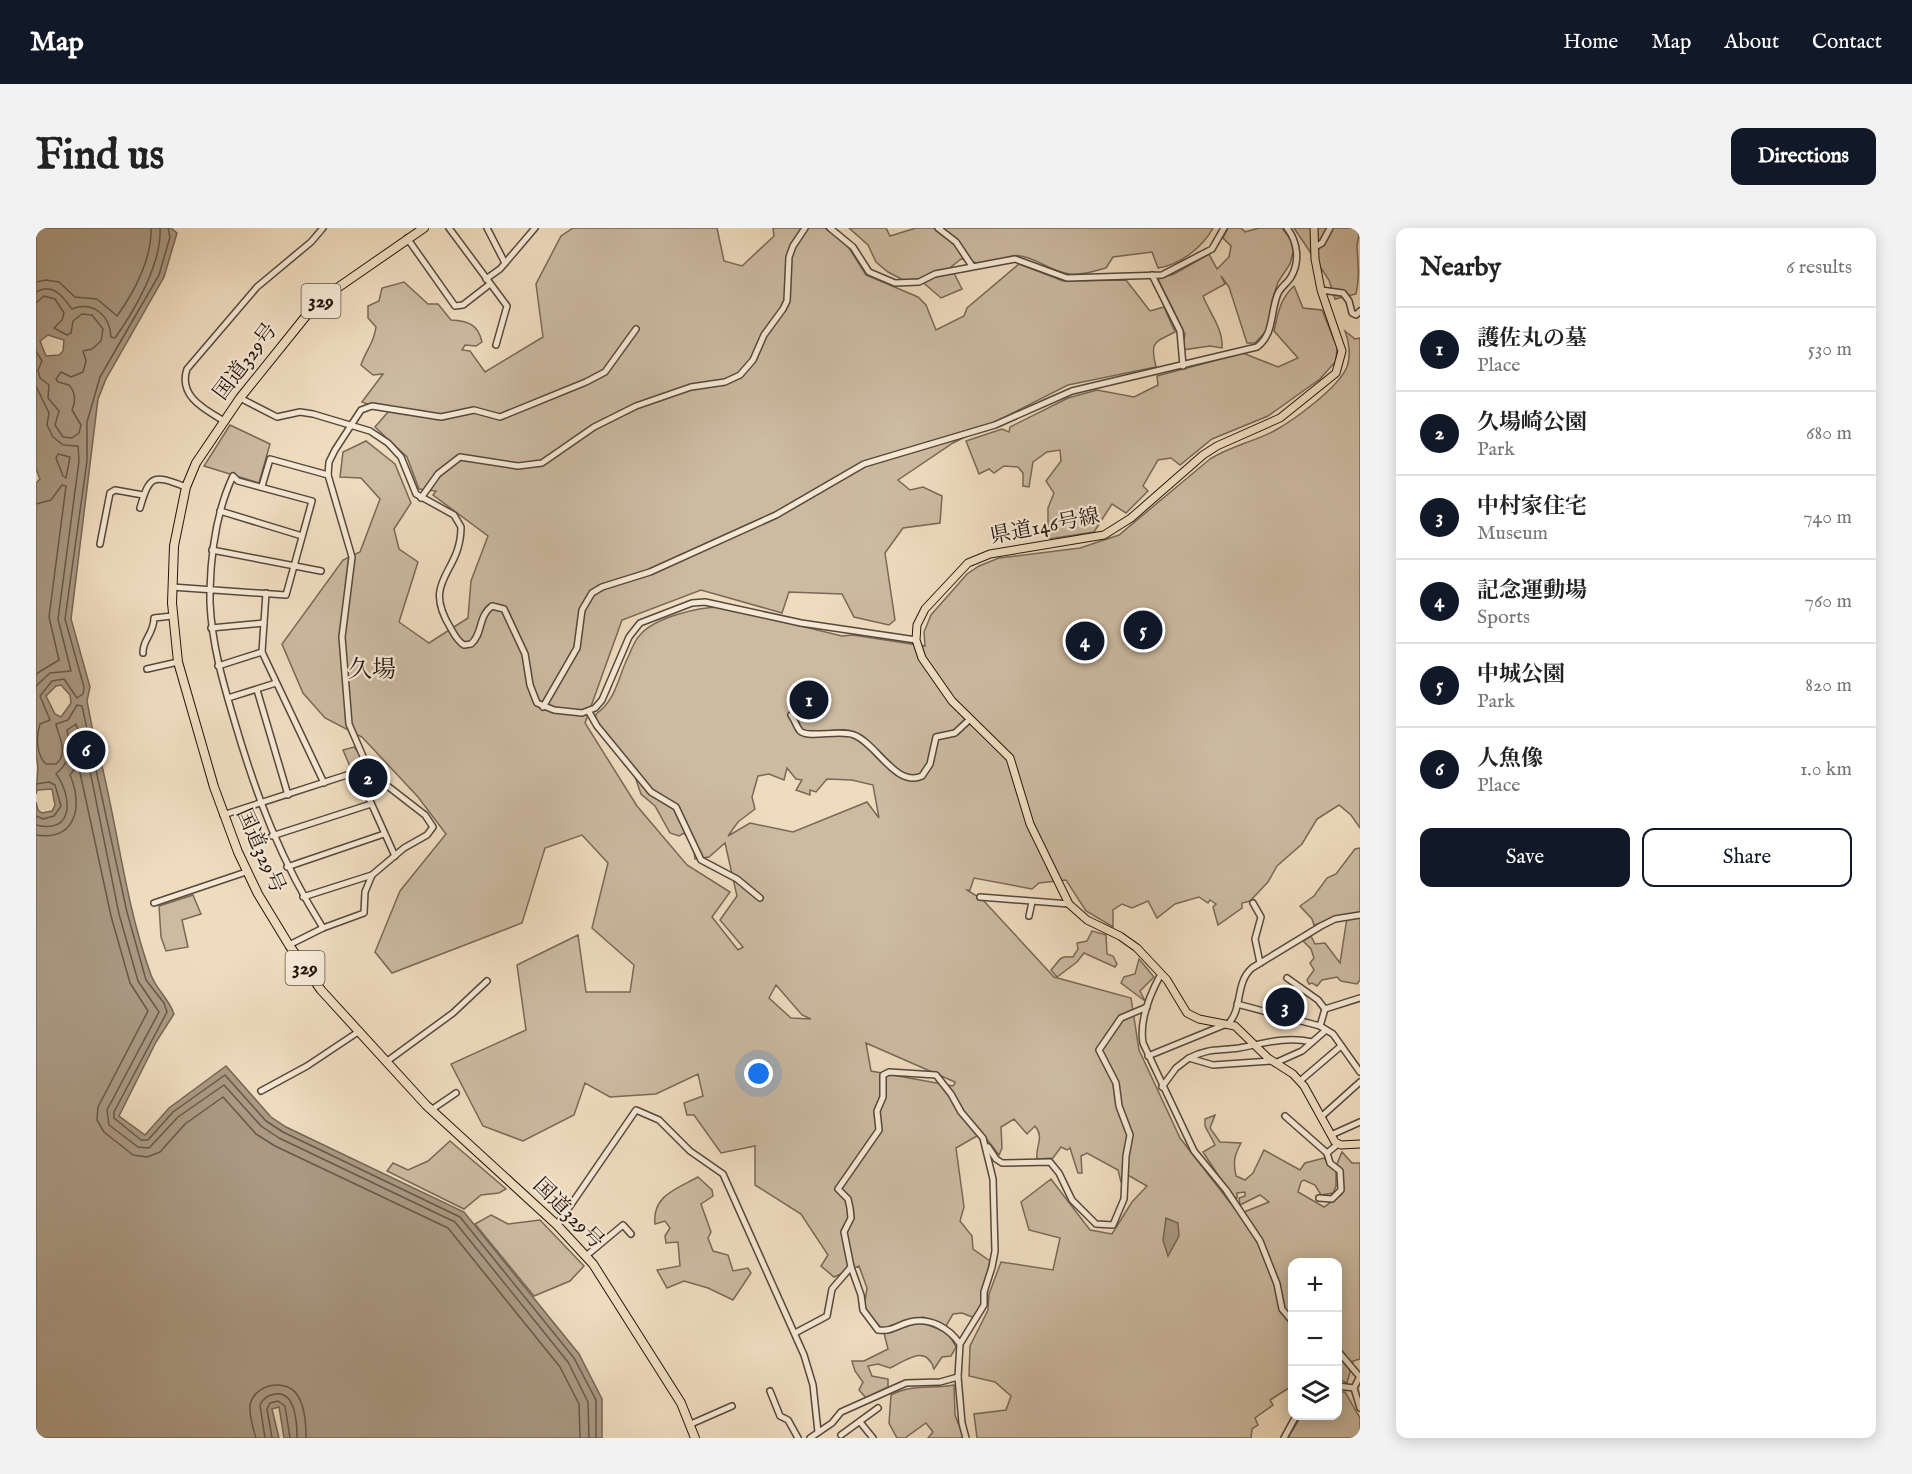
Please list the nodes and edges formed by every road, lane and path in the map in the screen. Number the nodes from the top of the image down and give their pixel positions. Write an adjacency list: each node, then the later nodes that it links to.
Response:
1 (323, 228): 26 (street)
2 (424, 228): 13 (highway, 国道329号 / 329)
3 (449, 228): 18 (street)
4 (487, 228): 15 (street)
5 (535, 228): 15 (street)
6 (805, 228): 32 (street)
7 (830, 228): 16 (street)
8 (938, 228): 16 (street)
9 (1224, 228): 17 (street)
10 (1287, 228): 24 (street)
11 (1314, 228): 14 (main road, 県道146号線)
12 (1330, 228): 14 (street)
13 (407, 238): 19 (street); 25 (highway, 国道329号 / 329)
14 (1315, 247): 20 (main road, 県道146号線)
15 (505, 263): 18 (street)
16 (972, 266): 17 (street)
17 (1152, 275): 24 (street)
18 (486, 279): 19 (street)
19 (490, 284): 23 (street)
20 (1321, 290): 21 (street); 46 (main road, 県道146号線)
21 (1360, 311)
22 (636, 329): 27 (street)
23 (496, 345)
24 (1183, 366): 55 (street)
25 (240, 398): 26 (highway, 国道329号 / 329); 27 (street)
26 (224, 421): 30 (highway, 国道329号 / 329)
27 (351, 424): 28 (street); 32 (street)
28 (328, 475): 29 (street); 66 (street)
29 (262, 486): 34 (street); 35 (street)
30 (186, 487): 31 (street); 40 (highway, 国道329号 / 329)
31 (143, 495): 33 (street); 36 (street)
32 (421, 498): 55 (street)
33 (140, 508)
34 (220, 511): 35 (street); 37 (street)
35 (302, 536): 38 (street)
36 (100, 544)
37 (212, 550): 38 (street); 41 (street)
38 (294, 565): 39 (street); 42 (street)
39 (321, 571)
40 (172, 587): 41 (street); 43 (highway, 国道329号 / 329)
41 (210, 590): 42 (street); 45 (street)
42 (266, 593): 44 (street)
43 (172, 616): 48 (street); 49 (highway, 国道329号 / 329)
44 (264, 623): 45 (street); 47 (street)
45 (211, 628): 50 (street)
46 (916, 640): 56 (street); 58 (main road)
47 (262, 652): 50 (street); 52 (street)
48 (143, 653)
49 (178, 662): 51 (street); 63 (highway, 国道329号 / 329)
50 (218, 666): 54 (street)
51 (147, 669)
52 (276, 683): 53 (street); 59 (street)
53 (257, 690): 54 (street); 60 (street)
54 (228, 698): 61 (street)
55 (543, 706): 56 (street)
56 (589, 712): 72 (street)
57 (791, 715): 58 (street)
58 (969, 720): 76 (main road)
59 (324, 783): 60 (street); 62 (street)
60 (288, 795): 61 (street)
61 (260, 804): 63 (street); 65 (street)
62 (370, 804): 64 (street); 65 (street)
63 (223, 815): 68 (highway, 国道329号 / 329)
64 (384, 834): 66 (street); 67 (street)
65 (272, 836): 67 (street)
66 (395, 856): 69 (street)
67 (287, 867): 70 (street)
68 (246, 872): 74 (street); 80 (highway, 国道329号 / 329)
69 (372, 875): 70 (street); 79 (street)
70 (303, 897): 79 (street)
71 (980, 897): 73 (street)
72 (760, 898)
73 (1032, 902): 76 (street); 78 (street)
74 (154, 903)
75 (1252, 903): 81 (street)
76 (1069, 904): 82 (main road)
77 (1360, 915): 81 (street)
78 (1029, 916)
79 (323, 928): 80 (street)
80 (289, 945): 92 (highway, 国道329号 / 329)
81 (1260, 963): 86 (street)
82 (1161, 974): 87 (street); 89 (main road)
83 (1287, 978): 88 (street)
84 (487, 981): 98 (street)
85 (1360, 998): 88 (street)
86 (1237, 1004): 89 (street); 90 (street)
87 (1147, 1006): 96 (street); 111 (street)
88 (1325, 1009): 90 (street)
89 (1229, 1023): 94 (main road); 96 (street)
90 (1320, 1026): 91 (street)
91 (1326, 1030): 93 (street); 95 (street)
92 (358, 1032): 98 (highway, 国道329号 / 329); 104 (street)
93 (1312, 1042): 94 (street); 99 (street)
94 (1254, 1043): 97 (street); 99 (main road)
95 (1341, 1046): 100 (street); 101 (street)
96 (1148, 1056): 103 (street)
97 (1190, 1058): 99 (street); 103 (street)
98 (386, 1062): 106 (highway, 国道329号 / 329)
99 (1273, 1062): 101 (main road)
100 (1360, 1072)
101 (1300, 1081): 108 (main road)
102 (1360, 1082): 108 (street)
103 (1162, 1087): 120 (street)
104 (261, 1091)
105 (456, 1093): 106 (street)
106 (431, 1110): 116 (highway, 国道329号 / 329)
107 (1285, 1116): 114 (street)
108 (1321, 1117): 110 (main road)
109 (1360, 1122): 110 (street)
110 (1330, 1135): 112 (main road)
111 (983, 1138): 119 (street); 122 (street)
112 (1338, 1144): 113 (main road); 114 (street)
113 (1360, 1144)
114 (1327, 1153): 115 (street)
115 (1319, 1198)
116 (557, 1225): 118 (highway, 国道329号 / 329); 121 (street)
117 (631, 1234): 118 (street)
118 (586, 1256): 134 (highway, 国道329号 / 329)
119 (850, 1267): 121 (street); 122 (street)
120 (1288, 1316)
121 (795, 1333): 136 (street)
122 (960, 1344): 125 (street)
123 (1342, 1356): 124 (street)
124 (1359, 1376): 127 (street)
125 (958, 1377): 135 (street); 142 (street)
126 (1342, 1386): 127 (street)
127 (1354, 1388): 131 (street)
128 (770, 1391): 139 (street)
129 (732, 1406): 134 (street)
130 (878, 1408): 133 (street)
131 (1360, 1408)
132 (1294, 1420): 143 (street)
133 (860, 1422): 137 (street); 141 (street)
134 (691, 1424): 138 (highway, 国道329号 / 329)
135 (832, 1424): 136 (street); 137 (street)
136 (818, 1432): 140 (street)
137 (841, 1437)
138 (695, 1438)
139 (798, 1438)
140 (810, 1438)
141 (873, 1438)
142 (966, 1438)
143 (1284, 1438)

